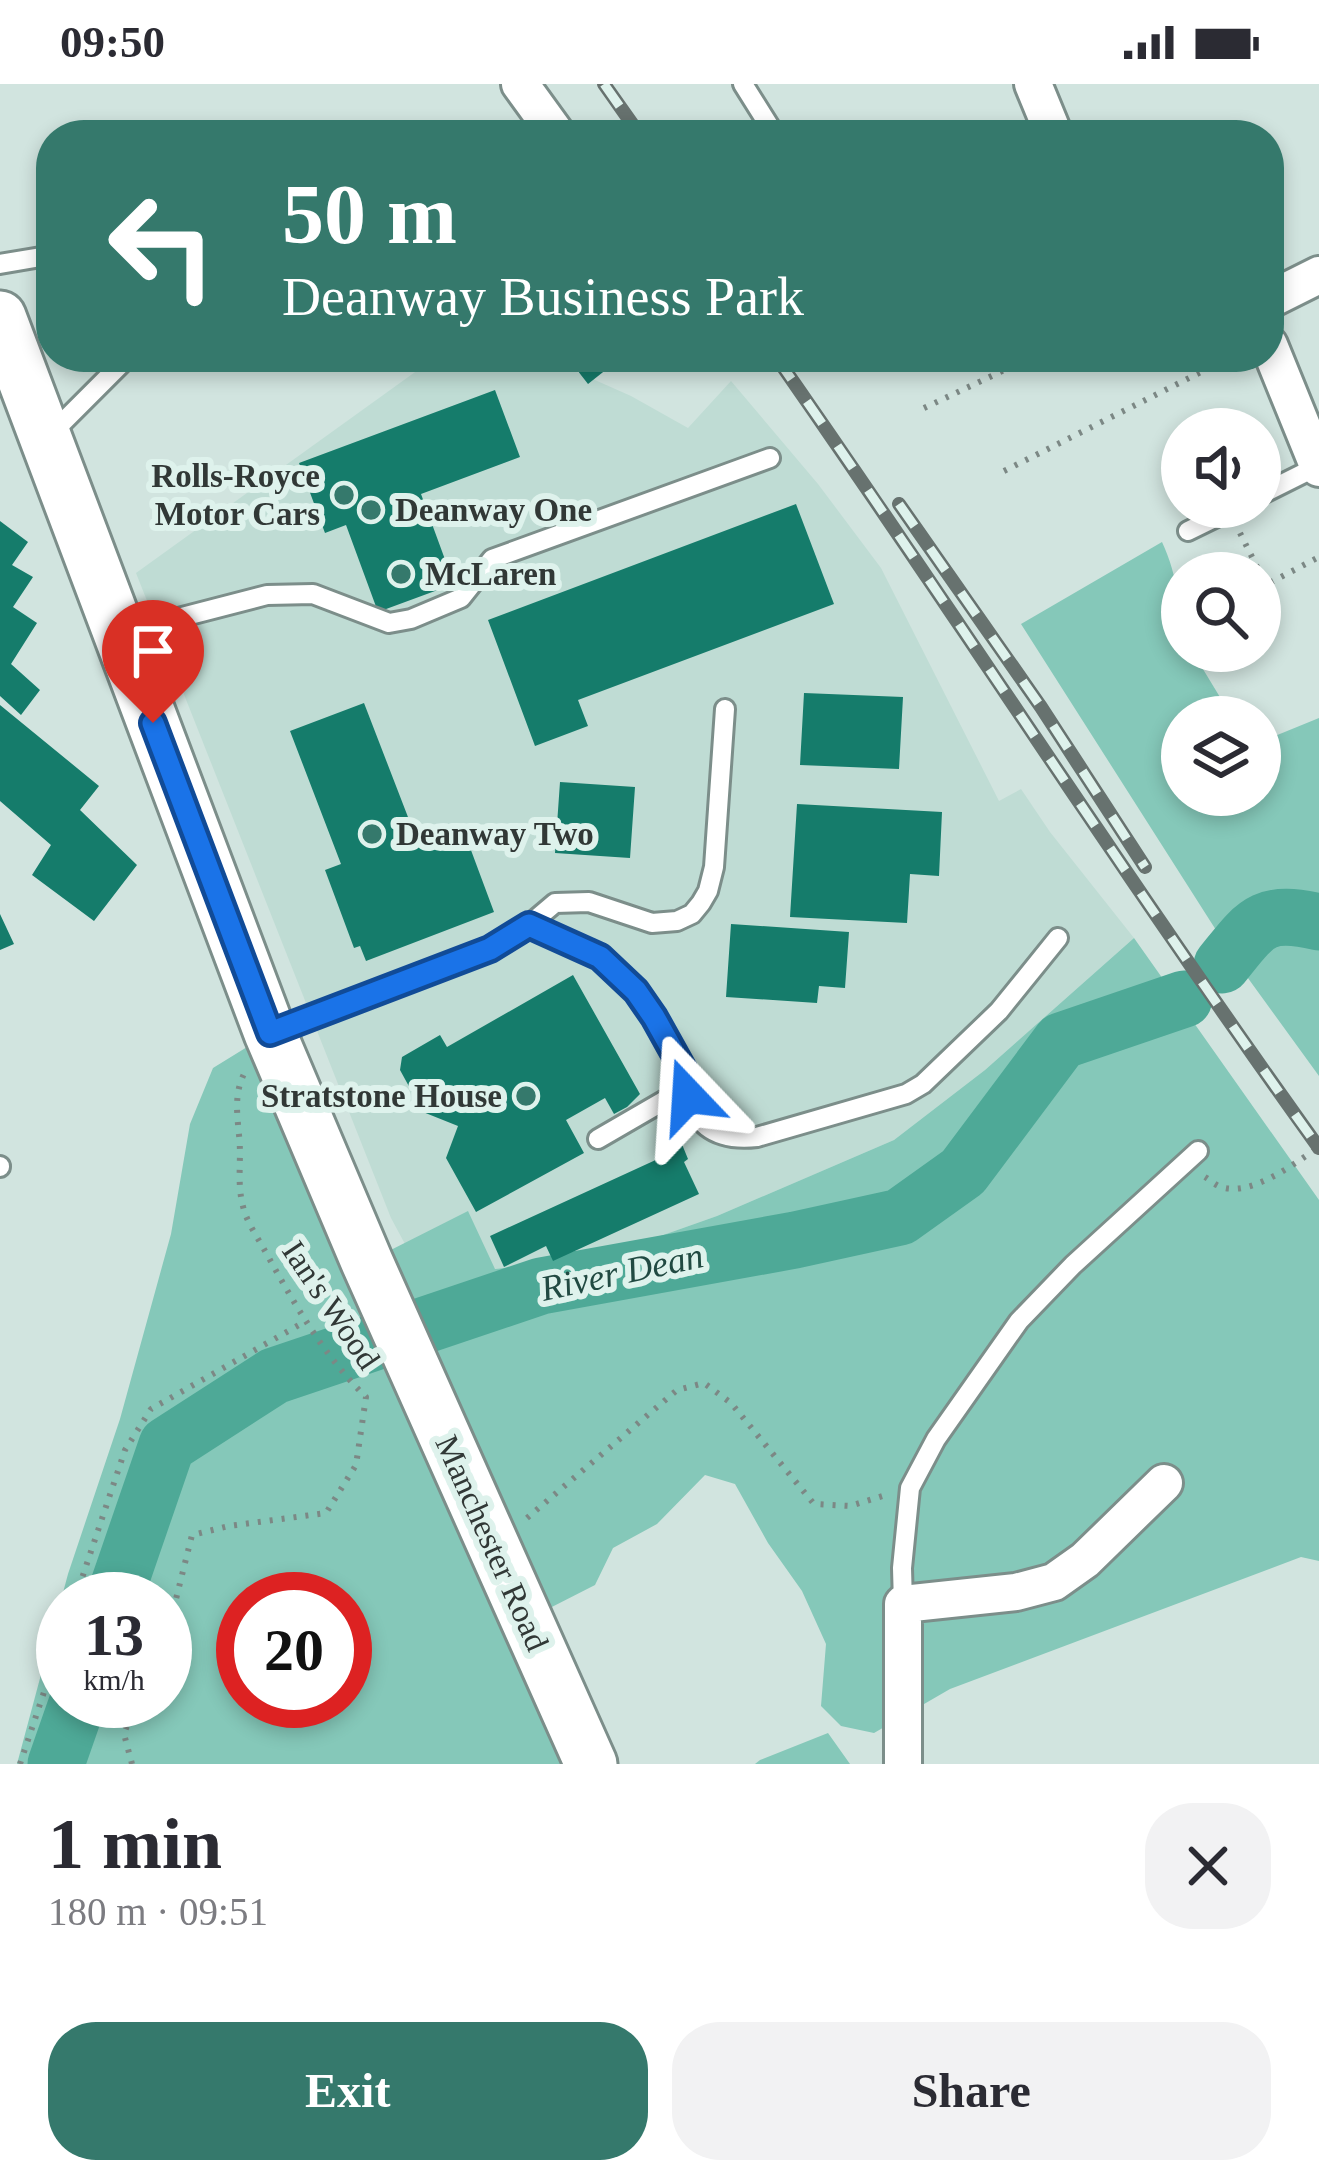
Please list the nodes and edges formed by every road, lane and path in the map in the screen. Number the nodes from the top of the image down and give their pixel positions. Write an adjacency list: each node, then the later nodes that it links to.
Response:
1 (520, 84): 4 (street)
2 (743, 84): 5 (lane)
3 (1033, 84): 6 (street)
4 (546, 120)
5 (766, 120)
6 (1048, 120)
7 (36, 258): 8 (lane)
8 (0, 264)
9 (1319, 275): 10 (street)
10 (1284, 292)
11 (0, 317): 16 (street, Manchester Road)
12 (113, 372): 18 (lane)
13 (1001, 372): 17 (path)
14 (1192, 372): 21 (path)
15 (1280, 372): 20 (street)
16 (9, 373): 18 (street, Manchester Road)
17 (923, 408)
18 (45, 440): 27 (street, Manchester Road)
19 (770, 458): 27 (lane)
20 (1319, 467): 22 (lane)
21 (1004, 471)
22 (1281, 485)
23 (1194, 528): 24 (lane)
24 (1188, 531)
25 (1319, 556): 26 (path)
26 (1281, 576)
27 (119, 634): 31 (street, Manchester Road)
28 (725, 709): 29 (lane)
29 (529, 925): 31 (lane); 32 (lane)
30 (1058, 938): 32 (lane)
31 (270, 1033): 36 (path, Ian's Wood); 47 (street, Manchester Road)
32 (686, 1088): 33 (lane)
33 (598, 1139)
34 (1319, 1147): 35 (path)
35 (1191, 1157): 38 (lane)
36 (307, 1322): 40 (path); 41 (path, Ian's Wood)
37 (1164, 1483): 42 (street)
38 (910, 1488): 39 (path); 42 (lane)
39 (530, 1518)
40 (84, 1572)
41 (183, 1572)
42 (903, 1604): 48 (street)
43 (36, 1716): 45 (path)
44 (126, 1728): 46 (path)
45 (20, 1764)
46 (132, 1764)
47 (591, 1764)
48 (903, 1764)

